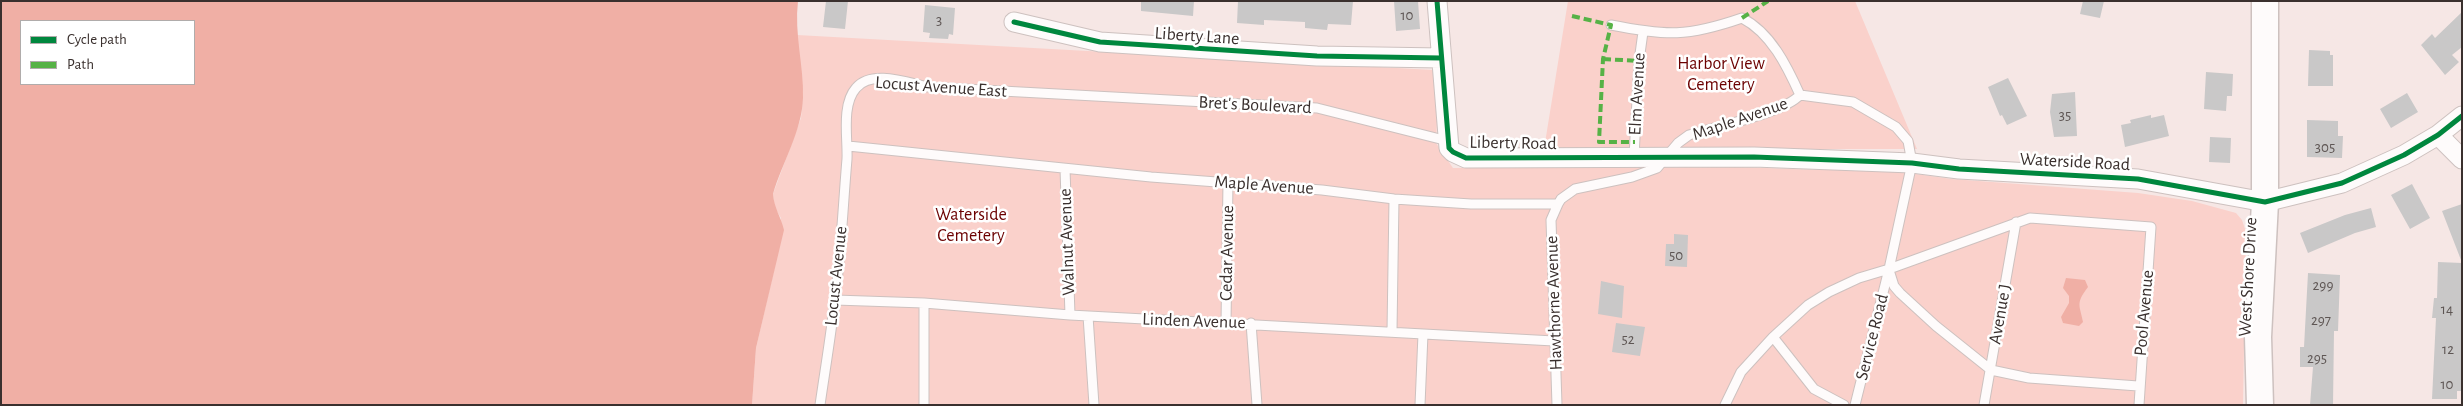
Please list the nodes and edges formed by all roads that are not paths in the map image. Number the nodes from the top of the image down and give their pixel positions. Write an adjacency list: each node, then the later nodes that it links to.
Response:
1 (1436, 1): 6 (street, Liberty Road)
2 (2265, 1): 20 (street, West Shore Drive)
3 (1014, 22): 6 (street, Liberty Lane)
4 (1611, 25): 5 (lane)
5 (1643, 32): 7 (lane); 14 (lane, Elm Avenue)
6 (1441, 58): 11 (street, Liberty Road)
7 (1800, 94): 13 (lane, Maple Avenue); 16 (lane)
8 (1058, 95): 11 (lane, Bret's Boulevard); 12 (lane, Locust Avenue East)
9 (2462, 116): 10 (street, Waterside Road)
10 (2438, 135): 15 (street); 20 (street, Waterside Road)
11 (1448, 141): 14 (street, Liberty Road)
12 (848, 146): 17 (lane, Maple Avenue); 24 (lane, Locust Avenue)
13 (1672, 150): 14 (street, Liberty Road); 16 (street, Waterside Road); 21 (lane, Maple Avenue)
14 (1634, 157)
15 (2462, 159)
16 (1912, 163): 20 (street, Waterside Road); 23 (lane, Service Road)
17 (1065, 169): 18 (lane, Maple Avenue); 26 (lane, Walnut Avenue)
18 (1228, 182): 19 (lane, Maple Avenue); 29 (lane, Cedar Avenue)
19 (1394, 199): 21 (lane, Maple Avenue); 30 (lane)
20 (2265, 202): 47 (street, West Shore Drive)
21 (1558, 204): 33 (lane, Hawthorne Avenue)
22 (2016, 222): 23 (lane); 34 (lane, Avenue J); 35 (lane, Pool Avenue)
23 (1889, 269): 32 (lane); 34 (lane); 44 (lane, Service Road)
24 (835, 300): 25 (lane, Linden Avenue); 36 (lane, Locust Avenue)
25 (924, 303): 26 (lane, Linden Avenue); 37 (lane)
26 (1070, 315): 27 (lane, Linden Avenue)
27 (1088, 316): 29 (lane, Linden Avenue); 38 (lane)
28 (1251, 323): 29 (lane, Linden Avenue); 30 (lane, Linden Avenue); 39 (lane)
29 (1226, 324)
30 (1392, 331): 31 (lane, Linden Avenue)
31 (1423, 334): 33 (lane, Linden Avenue); 40 (lane)
32 (1773, 337): 42 (lane); 43 (lane)
33 (1554, 341): 41 (lane, Hawthorne Avenue)
34 (1991, 370): 35 (lane); 45 (lane, Avenue J)
35 (2138, 386): 46 (lane)
36 (820, 405)
37 (924, 405)
38 (1094, 405)
39 (1257, 405)
40 (1420, 405)
41 (1557, 405)
42 (1725, 405)
43 (1844, 405)
44 (1855, 405)
45 (1984, 405)
46 (2139, 405)
47 (2260, 405)

